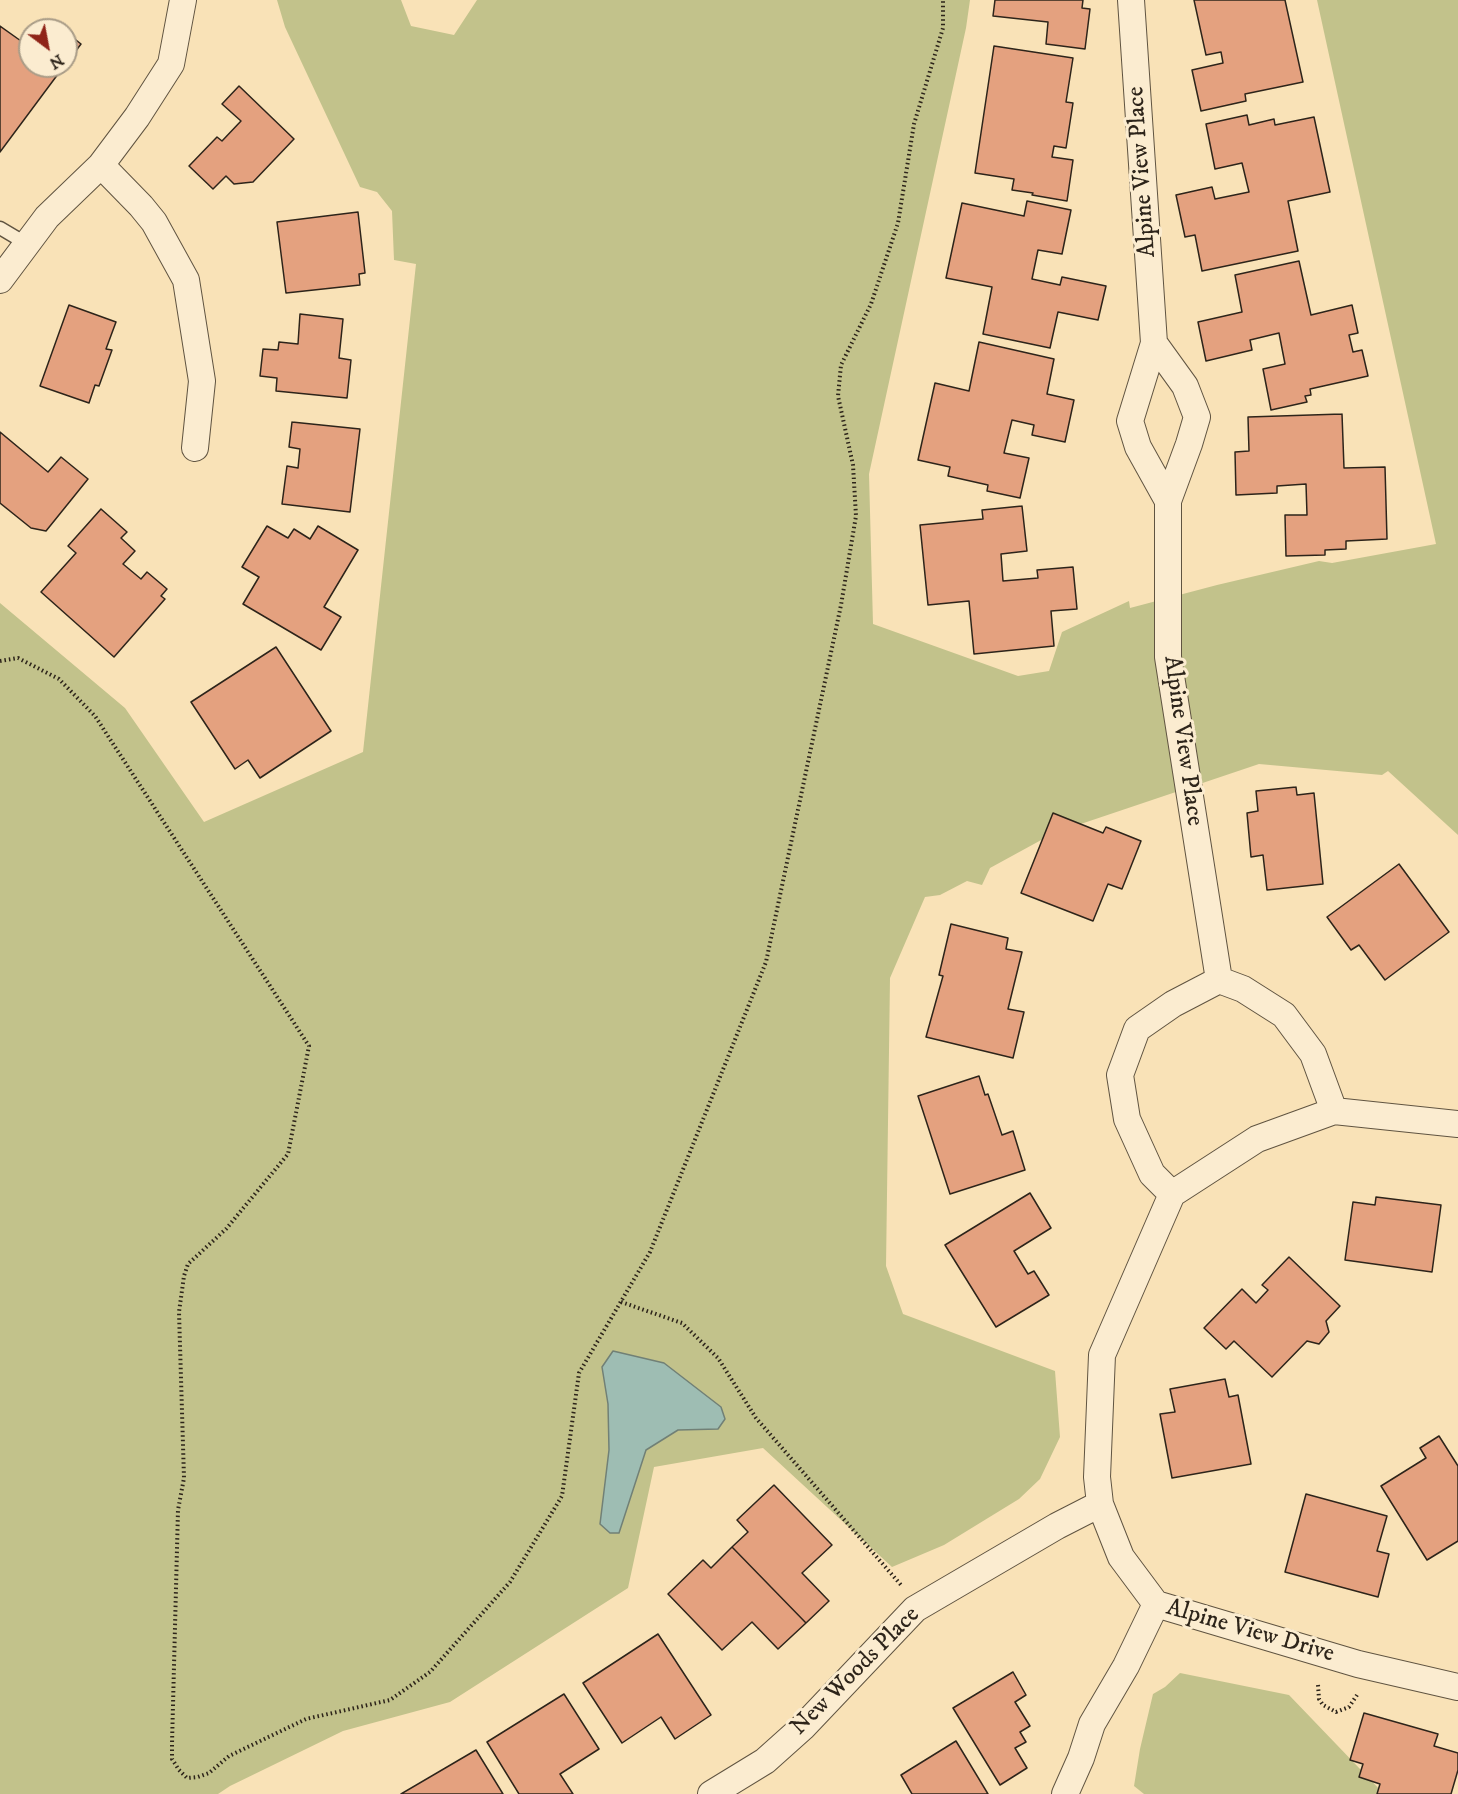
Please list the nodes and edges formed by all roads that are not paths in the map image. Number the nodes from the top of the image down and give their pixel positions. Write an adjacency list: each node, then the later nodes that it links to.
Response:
1 (183, 0): 3 (street)
2 (1131, 0): 7 (street, Alpine View Place)
3 (101, 165): 5 (street); 8 (street)
4 (0, 228): 5 (lane)
5 (27, 244): 6 (street)
6 (0, 279)
7 (1154, 343): 9 (street, Alpine View Place); 9 (street, Alpine View Place)
8 (195, 448)
9 (1168, 501): 10 (street, Alpine View Place)
10 (1219, 980): 11 (street); 13 (street)
11 (1334, 1111): 12 (street); 13 (street)
12 (1458, 1124)
13 (1172, 1194): 14 (street, Alpine View Drive)
14 (1100, 1504): 15 (street, Alpine View Drive); 17 (street, New Woods Place)
15 (1156, 1604): 16 (street, Alpine View Drive); 18 (street)
16 (1458, 1687)
17 (711, 1794)
18 (1065, 1794)

